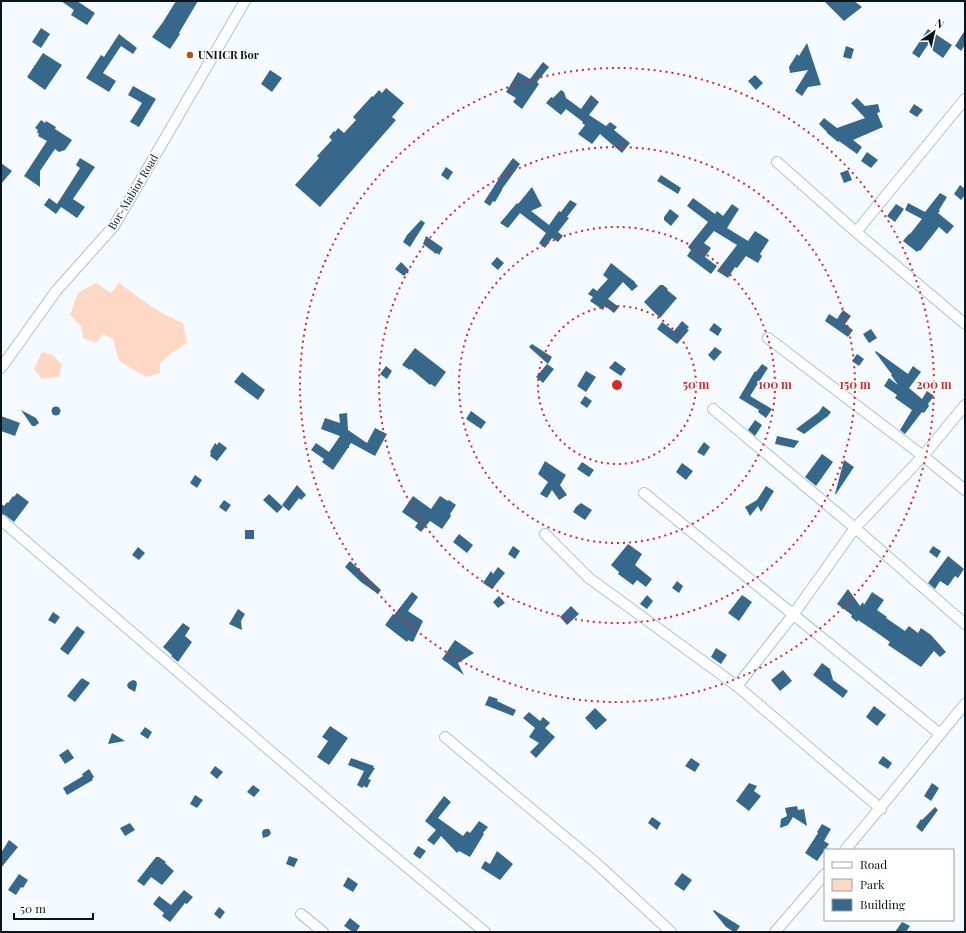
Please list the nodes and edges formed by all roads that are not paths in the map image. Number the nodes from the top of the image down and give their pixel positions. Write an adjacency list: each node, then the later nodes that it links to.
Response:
1 (245, 1): 7 (street, Bor-Mabior Road)
2 (965, 99): 4 (street)
3 (777, 162): 4 (street)
4 (856, 232): 5 (street)
5 (965, 324)
6 (768, 338): 10 (street)
7 (1, 368)
8 (965, 405): 10 (street)
9 (712, 409): 14 (street)
10 (923, 456): 11 (street); 14 (street)
11 (965, 490)
12 (644, 493): 16 (street)
13 (1, 520): 27 (street)
14 (855, 528): 16 (street); 17 (street)
15 (545, 534): 18 (street)
16 (793, 615): 18 (street); 20 (street)
17 (965, 624)
18 (736, 686): 22 (street)
19 (965, 704): 20 (street)
20 (940, 734): 22 (street)
21 (445, 737): 28 (street)
22 (881, 808): 23 (street)
23 (847, 849)
24 (824, 875): 29 (street)
25 (301, 914): 26 (street)
26 (324, 932)
27 (485, 932)
28 (671, 932)
29 (776, 932)

